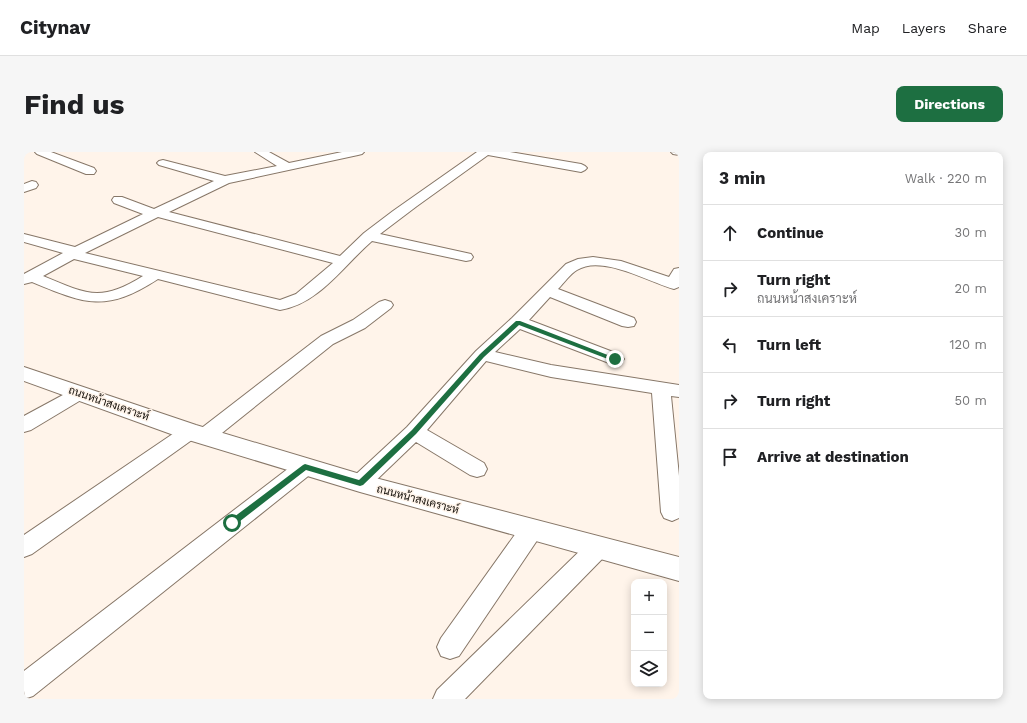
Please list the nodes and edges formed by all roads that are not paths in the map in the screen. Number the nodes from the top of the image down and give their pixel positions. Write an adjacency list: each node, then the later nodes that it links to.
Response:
1 (41, 152): 9 (street)
2 (261, 152): 7 (street)
3 (358, 152): 7 (street)
4 (485, 152): 13 (street)
5 (491, 152): 8 (street)
6 (163, 163): 10 (street)
7 (286, 166): 10 (street)
8 (580, 168)
9 (90, 171)
10 (225, 180): 12 (street)
11 (118, 200): 12 (street)
12 (155, 214): 15 (street); 17 (street)
13 (368, 236): 16 (street); 17 (street)
14 (24, 238): 15 (street)
15 (74, 253): 18 (street); 19 (street)
16 (466, 257)
17 (343, 261): 18 (street)
18 (156, 274): 19 (street)
19 (27, 278)
20 (677, 280): 21 (street)
21 (548, 291): 23 (street); 24 (street)
22 (385, 305): 32 (street)
23 (518, 322): 25 (street); 26 (street)
24 (628, 322)
25 (482, 355): 28 (street); 31 (street)
26 (615, 359)
27 (24, 374): 29 (main road, ถนนหน้าสงเคราะห์)
28 (670, 389): 36 (street)
29 (80, 393): 30 (street); 32 (main road, ถนนหน้าสงเคราะห์)
30 (24, 425)
31 (414, 432): 34 (street); 35 (street)
32 (197, 434): 33 (main road, ถนนหน้าสงเคราะห์); 38 (street)
33 (305, 467): 35 (main road, ถนนหน้าสงเคราะห์); 42 (street)
34 (477, 469)
35 (360, 483): 37 (main road, ถนนหน้าสงเคราะห์)
36 (672, 512)
37 (532, 529): 39 (main road, ถนนหน้าสงเคราะห์); 41 (street)
38 (24, 547)
39 (600, 547): 40 (main road, ถนนหน้าสงเคราะห์); 43 (street)
40 (679, 569)
41 (450, 647)
42 (24, 687)
43 (446, 699)

